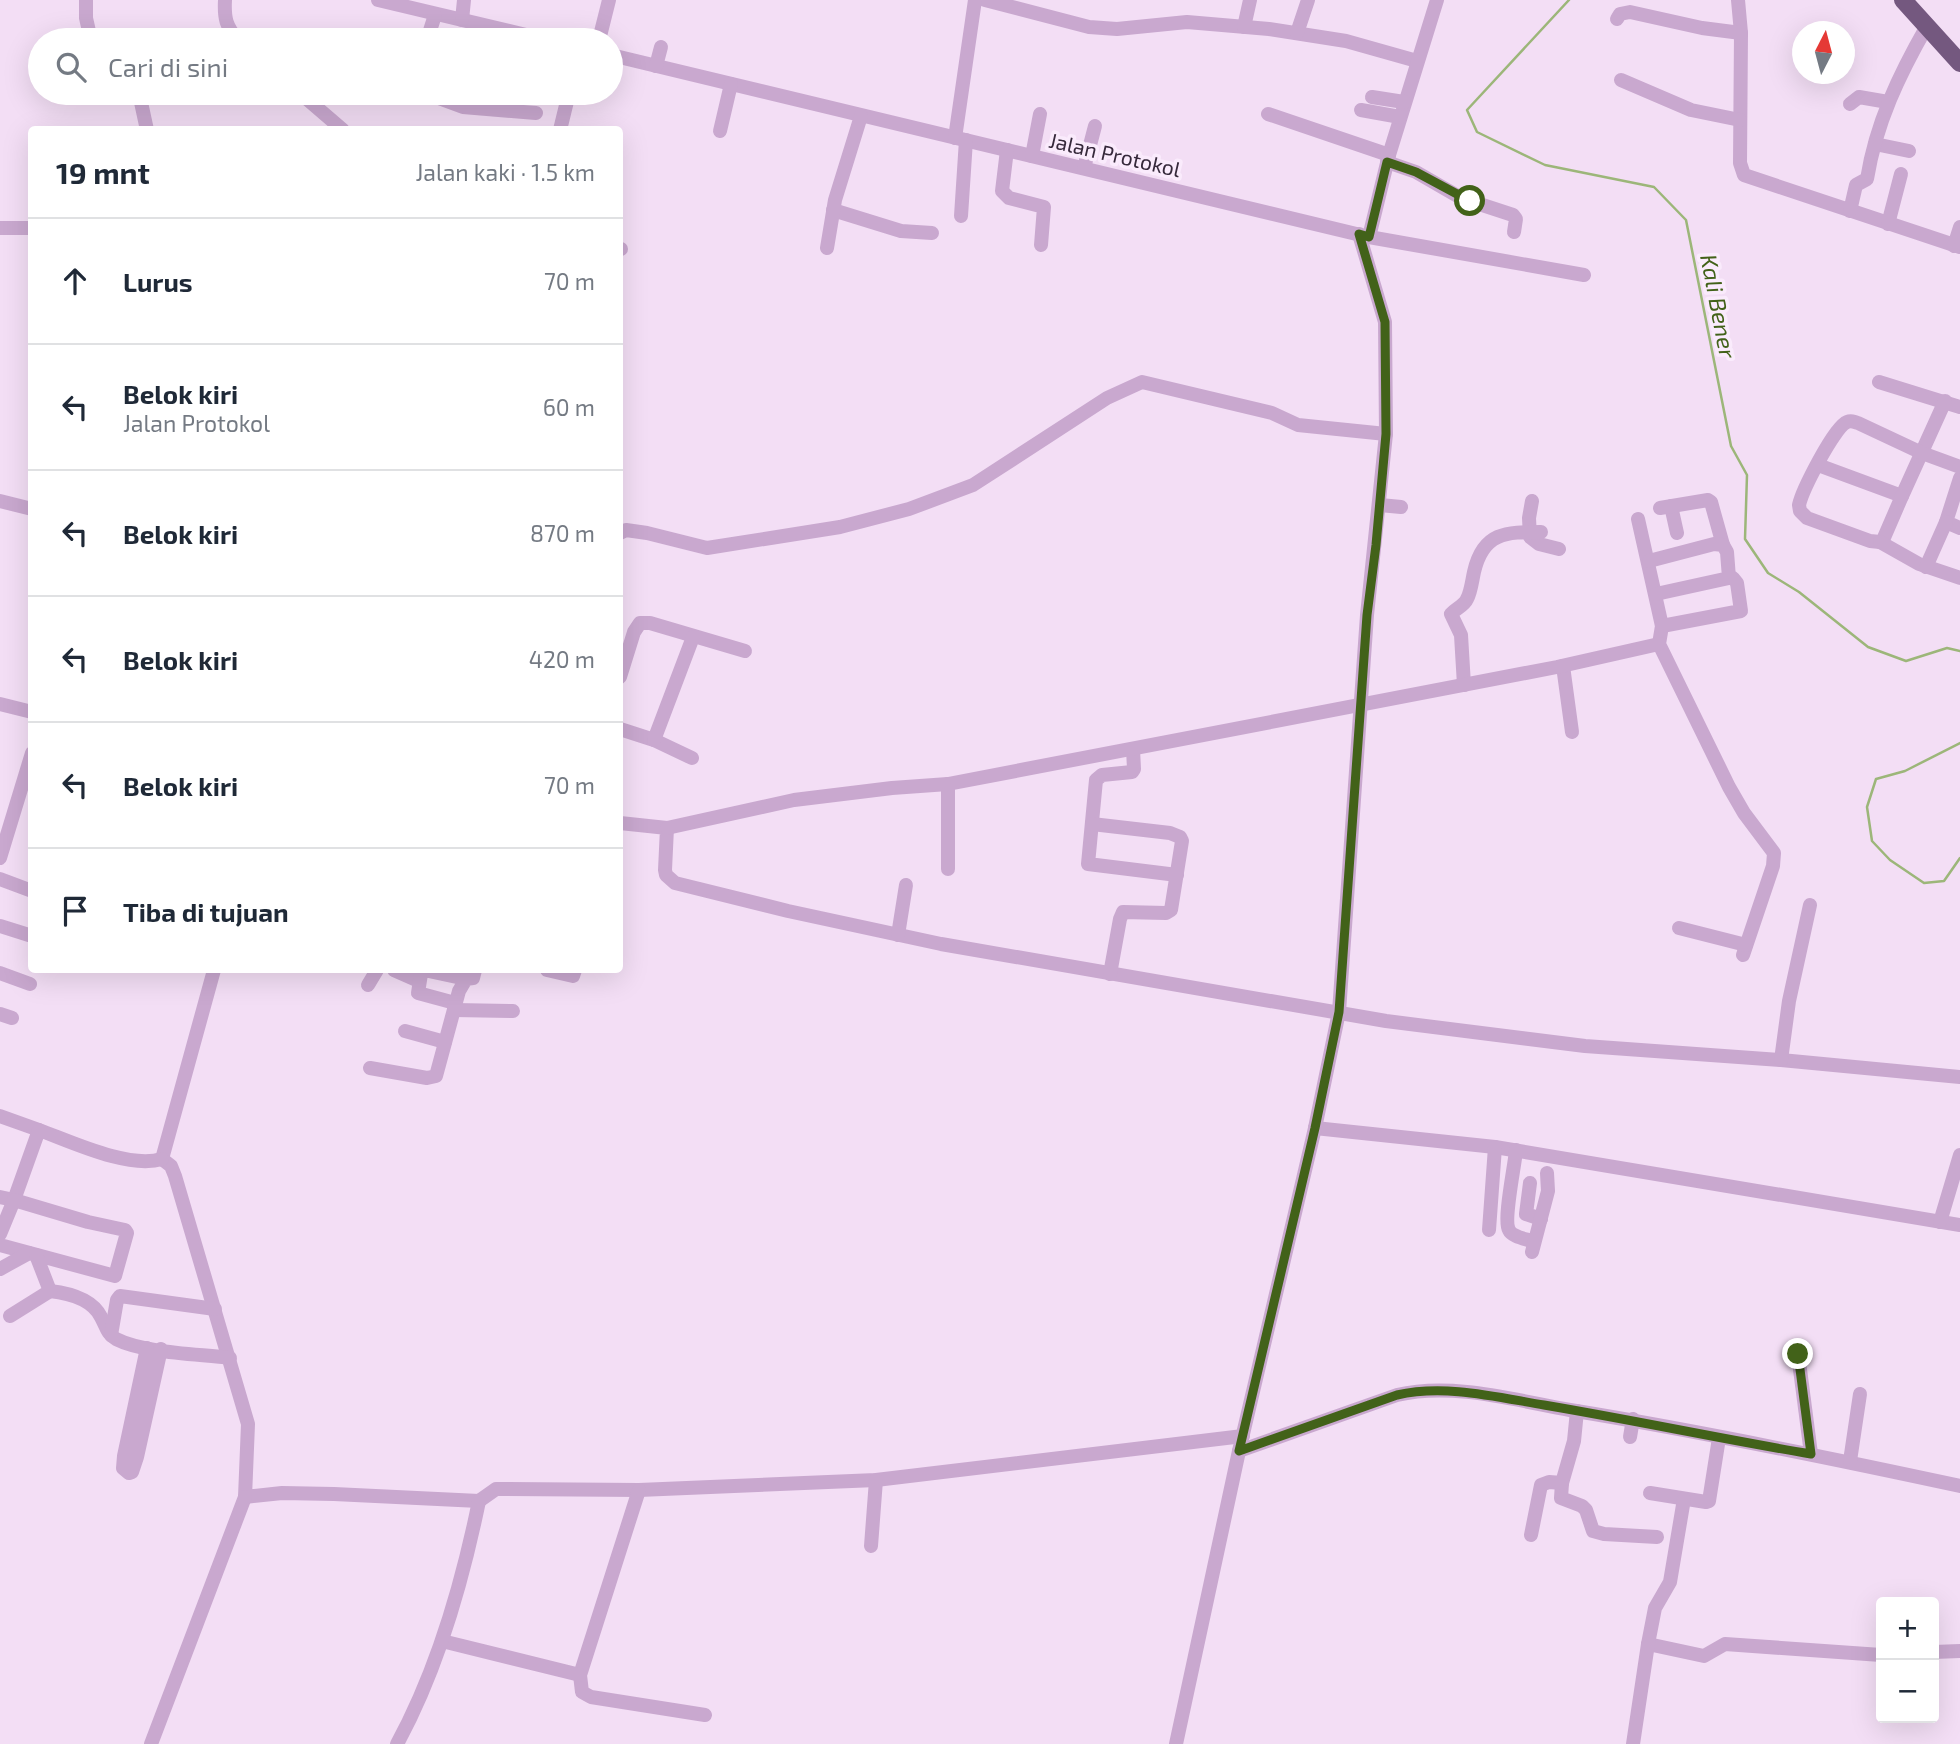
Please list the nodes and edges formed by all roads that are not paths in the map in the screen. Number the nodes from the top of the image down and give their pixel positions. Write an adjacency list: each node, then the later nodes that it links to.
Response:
1 (86, 0): 18 (street)
2 (225, 0): 19 (street)
3 (378, 0): 13 (street)
4 (464, 0): 15 (street)
5 (609, 0): 22 (street)
6 (975, 0): 52 (street)
7 (985, 0): 17 (street)
8 (1250, 0): 17 (street)
9 (1308, 0): 23 (street)
10 (1437, 0): 27 (street)
11 (1738, 0): 24 (street)
12 (1903, 0): 16 (main road)
13 (432, 9): 15 (street); 20 (street)
14 (1617, 19): 24 (street)
15 (462, 20): 21 (street)
16 (1927, 26): 28 (main road); 34 (street)
17 (1244, 27): 23 (street)
18 (88, 28)
19 (228, 28)
20 (429, 28)
21 (496, 28)
22 (602, 28)
23 (1297, 33): 27 (street)
24 (1741, 33): 46 (street)
25 (661, 47): 29 (street)
26 (623, 58): 29 (street, Jalan Protokol)
27 (1417, 61): 33 (street)
28 (1960, 63)
29 (656, 66): 31 (street, Jalan Protokol)
30 (1621, 80): 46 (street)
31 (731, 84): 44 (street, Jalan Protokol); 51 (street)
32 (1372, 97): 33 (street)
33 (1404, 102): 45 (street)
34 (1888, 102): 35 (street); 53 (street)
35 (1850, 104)
36 (142, 105): 47 (street)
37 (314, 105): 48 (street)
38 (458, 105): 41 (street)
39 (566, 105): 49 (street)
40 (1361, 110): 45 (street)
41 (536, 113)
42 (1040, 114): 56 (street)
43 (1268, 114): 57 (street)
44 (861, 116): 52 (street, Jalan Protokol); 60 (street)
45 (1400, 117): 57 (street)
46 (1740, 120): 61 (street)
47 (146, 126)
48 (338, 126)
49 (561, 126)
50 (1095, 126): 58 (street)
51 (720, 131)
52 (961, 139): 54 (street, Jalan Protokol); 62 (street)
53 (1875, 144): 55 (street); 61 (street)
54 (1007, 150): 56 (street, Jalan Protokol); 70 (street)
55 (1909, 151)
56 (1032, 156): 58 (street, Jalan Protokol)
57 (1388, 158): 67 (street); 69 (street)
58 (1084, 168): 69 (street, Jalan Protokol)
59 (1901, 174): 63 (street)
60 (833, 210): 68 (street); 72 (street)
61 (1850, 211): 63 (street)
62 (961, 216)
63 (1888, 224): 71 (street)
64 (1960, 227): 71 (street)
65 (0, 228): 66 (street)
66 (28, 228)
67 (1514, 232)
68 (932, 233)
69 (1364, 236): 73 (street, Jalan Protokol); 77 (street)
70 (1041, 246)
71 (1957, 246)
72 (827, 248)
73 (1584, 275)
74 (1879, 382): 75 (street)
75 (1945, 401): 76 (street); 78 (street)
76 (1960, 407)
77 (1386, 434): 85 (street); 91 (street)
78 (1923, 453): 79 (street); 80 (street); 82 (street)
79 (1818, 465): 82 (street); 94 (street)
80 (1960, 467)
81 (1960, 478): 89 (street)
82 (1902, 496): 94 (street)
83 (0, 501): 87 (street)
84 (1532, 501): 92 (street)
85 (1380, 505): 86 (street); 110 (street)
86 (1401, 507)
87 (28, 508)
88 (1638, 519): 97 (street)
89 (1946, 522): 90 (street); 98 (street)
90 (1960, 528)
91 (623, 532)
92 (1535, 532): 96 (street); 108 (street)
93 (1677, 533): 95 (street)
94 (1880, 542): 98 (street)
95 (1723, 545): 97 (street); 99 (street)
96 (1559, 549)
97 (1649, 561): 101 (street)
98 (1926, 567): 100 (street)
99 (1729, 578): 101 (street); 102 (street)
100 (1960, 578)
101 (1656, 593): 102 (street)
102 (1662, 626): 104 (street)
103 (693, 637): 105 (street); 106 (street); 114 (street)
104 (1660, 643): 107 (street); 131 (street)
105 (746, 651)
106 (623, 657)
107 (1563, 666): 108 (street); 113 (street)
108 (1464, 685): 110 (street)
109 (0, 704): 111 (street)
110 (1361, 705): 115 (street); 146 (street)
111 (28, 711)
112 (623, 730): 114 (street)
113 (1572, 732)
114 (654, 740): 116 (street)
115 (1133, 749): 118 (street); 120 (street)
116 (692, 758)
117 (28, 764): 122 (street)
118 (948, 784): 121 (street); 124 (street)
119 (623, 823): 121 (street)
120 (1092, 824): 125 (street); 125 (street)
121 (667, 828): 133 (street)
122 (3, 836): 123 (street)
123 (0, 858)
124 (948, 869)
125 (1177, 875): 140 (street)
126 (0, 879): 128 (street)
127 (906, 885): 133 (street)
128 (28, 890)
129 (1811, 905): 149 (street)
130 (0, 926): 132 (street)
131 (1679, 928)
132 (28, 935)
133 (898, 935): 140 (street)
134 (0, 973): 142 (street)
135 (213, 973): 158 (street)
136 (375, 973): 143 (street)
137 (401, 973): 141 (street)
138 (423, 973): 141 (street)
139 (470, 974): 144 (street)
140 (1110, 974): 146 (street)
141 (419, 981): 144 (street)
142 (30, 984)
143 (368, 985)
144 (454, 1006): 145 (street); 148 (street)
145 (513, 1011)
146 (1339, 1012): 149 (street); 153 (street)
147 (405, 1031): 148 (street)
148 (445, 1042): 150 (street)
149 (1781, 1060): 151 (street)
150 (370, 1068)
151 (1960, 1077)
152 (0, 1116): 154 (street)
153 (1315, 1128): 155 (street); 183 (street)
154 (39, 1130): 158 (street); 161 (street)
155 (1495, 1147): 156 (street); 165 (street)
156 (1516, 1150): 162 (street); 163 (street)
157 (1960, 1155): 163 (street)
158 (162, 1159): 172 (street)
159 (1547, 1173): 162 (street)
160 (1530, 1183): 162 (street)
161 (7, 1199): 166 (street); 170 (street)
162 (1541, 1219)
163 (1940, 1222): 164 (street)
164 (1960, 1225)
165 (1489, 1230)
166 (0, 1234)
167 (0, 1245): 168 (street)
168 (32, 1254): 169 (street); 170 (street); 171 (street)
169 (0, 1269)
170 (115, 1276): 174 (street)
171 (50, 1291): 173 (street); 174 (street)
172 (215, 1309): 174 (street); 177 (street)
173 (10, 1317)
174 (107, 1329): 175 (street)
175 (154, 1349): 175 (street); 177 (street)
176 (1798, 1354): 184 (street)
177 (230, 1358): 191 (street)
178 (1860, 1394): 185 (street)
179 (1577, 1411): 180 (street); 183 (street); 187 (street)
180 (1633, 1419): 181 (street); 182 (street)
181 (1630, 1437)
182 (1719, 1438): 184 (street); 192 (street)
183 (1241, 1443): 186 (street); 206 (street)
184 (1811, 1454): 185 (street)
185 (1850, 1461): 188 (street)
186 (876, 1480): 189 (street); 196 (street)
187 (1562, 1483): 194 (street); 195 (street)
188 (1960, 1486)
189 (639, 1490): 193 (street); 202 (street)
190 (1650, 1493): 192 (street)
191 (245, 1497): 193 (street); 204 (street)
192 (1684, 1499): 198 (street)
193 (478, 1501): 197 (street)
194 (1531, 1535)
195 (1657, 1537)
196 (871, 1546)
197 (442, 1641): 202 (street); 205 (street)
198 (1648, 1644): 201 (street); 207 (street)
199 (1960, 1651): 200 (street)
200 (1939, 1652)
201 (1876, 1655)
202 (580, 1675): 203 (street)
203 (705, 1715)
204 (151, 1744)
205 (397, 1744)
206 (1176, 1744)
207 (1633, 1744)

